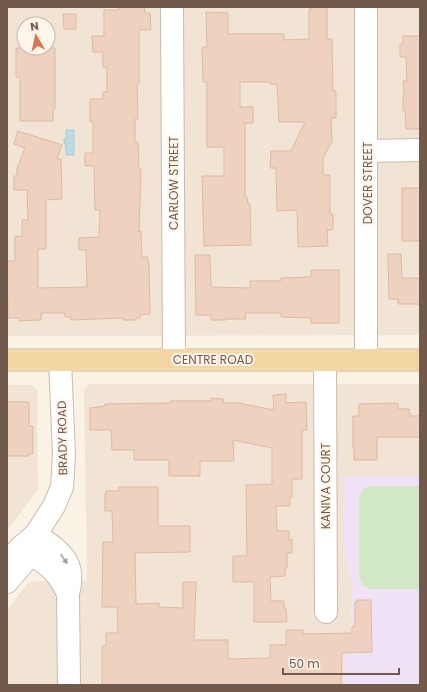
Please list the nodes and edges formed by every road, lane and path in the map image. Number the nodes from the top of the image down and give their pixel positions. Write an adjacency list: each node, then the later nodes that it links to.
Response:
1 (172, 7): 5 (street, CARLOW STREET)
2 (366, 7): 4 (street, DOVER STREET)
3 (420, 150): 4 (street)
4 (367, 151): 9 (street, DOVER STREET)
5 (174, 359): 7 (main road, CENTRE ROAD); 8 (main road, CENTRE ROAD)
6 (7, 360): 7 (main road, CENTRE ROAD)
7 (60, 360): 11 (street, BRADY ROAD)
8 (325, 360): 9 (main road, CENTRE ROAD); 13 (street, KANIVA COURT)
9 (366, 360): 10 (main road, CENTRE ROAD)
10 (420, 360)
11 (24, 549): 12 (street, BRADY ROAD); 14 (street)
12 (7, 582)
13 (326, 612)
14 (69, 685)

